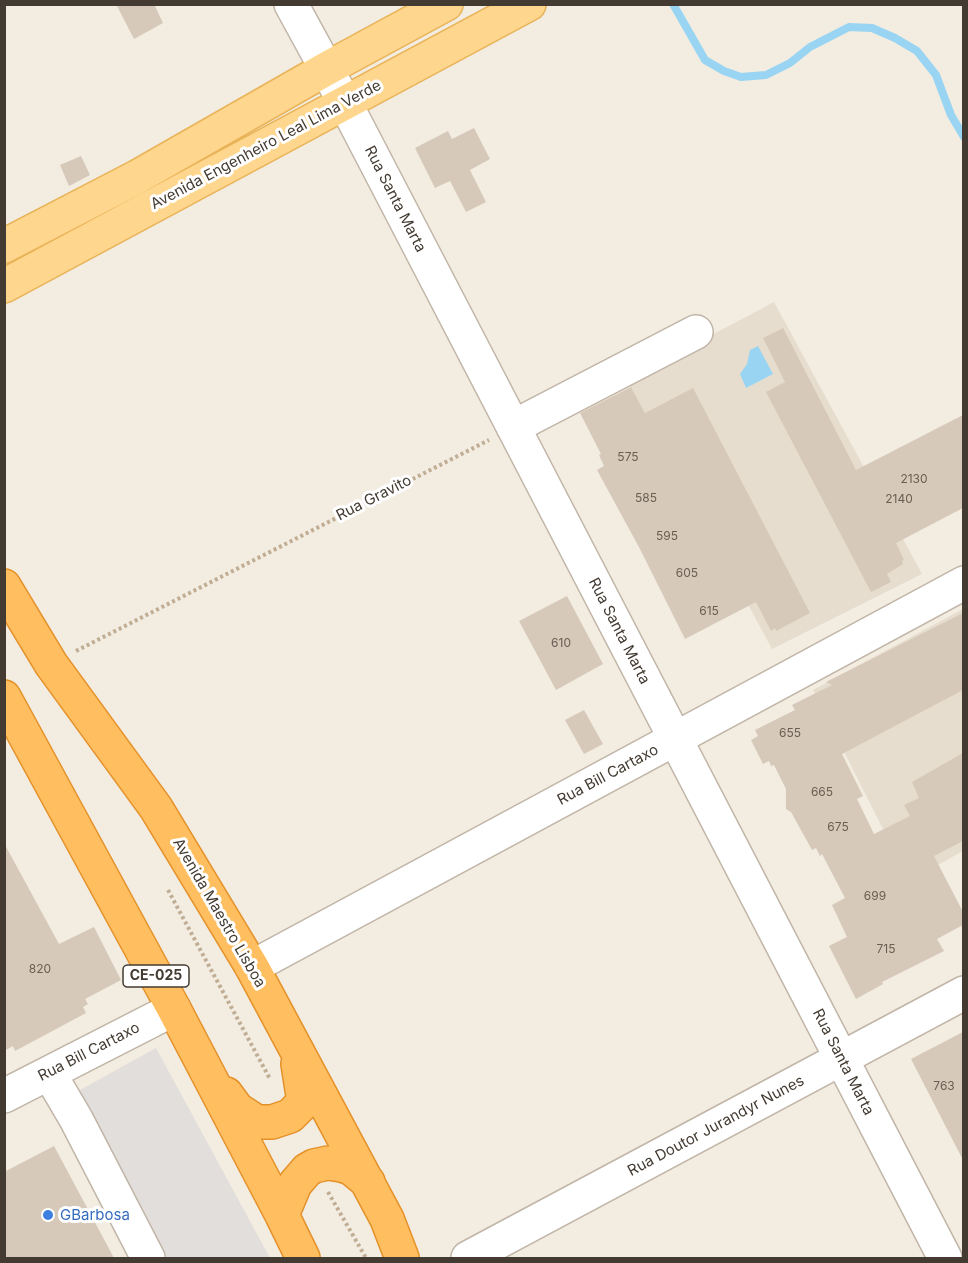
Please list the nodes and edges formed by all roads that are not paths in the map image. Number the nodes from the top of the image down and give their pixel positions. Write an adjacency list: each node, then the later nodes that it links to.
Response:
1 (291, 4): 4 (street, Rua Santa Marta)
2 (446, 4): 4 (main road)
3 (529, 4): 5 (main road, Avenida Engenheiro Leal Lima Verde)
4 (326, 69): 5 (street, Rua Santa Marta); 6 (main road)
5 (345, 103): 7 (main road, Avenida Engenheiro Leal Lima Verde); 11 (street, Rua Santa Marta)
6 (137, 177): 7 (main road); 8 (main road)
7 (152, 206): 9 (main road, Avenida Engenheiro Leal Lima Verde)
8 (4, 246)
9 (4, 286)
10 (696, 333): 11 (street)
11 (513, 427): 15 (street, Rua Santa Marta)
12 (963, 583): 15 (street, Rua Bill Cartaxo)
13 (4, 586): 16 (highway, Avenida Maestro Lisboa)
14 (4, 697): 18 (highway, CE-025)
15 (675, 738): 16 (street, Rua Bill Cartaxo); 20 (street, Rua Santa Marta)
16 (252, 968): 19 (highway, Avenida Maestro Lisboa)
17 (963, 993): 20 (street, Rua Doutor Jurandyr Nunes)
18 (174, 1009): 21 (highway, CE-025); 22 (street, Rua Bill Cartaxo)
19 (280, 1019): 21 (highway); 24 (highway, Avenida Maestro Lisboa)
20 (841, 1059): 29 (street, Rua Doutor Jurandyr Nunes); 30 (street, Rua Santa Marta)
21 (203, 1064): 25 (highway, CE-025)
22 (48, 1073): 23 (street, Rua Bill Cartaxo); 26 (street)
23 (4, 1096)
24 (368, 1182): 25 (highway); 28 (highway, Avenida Maestro Lisboa)
25 (282, 1215): 27 (highway, CE-025)
26 (148, 1258)
27 (303, 1258)
28 (402, 1258)
29 (468, 1258)
30 (945, 1258)

